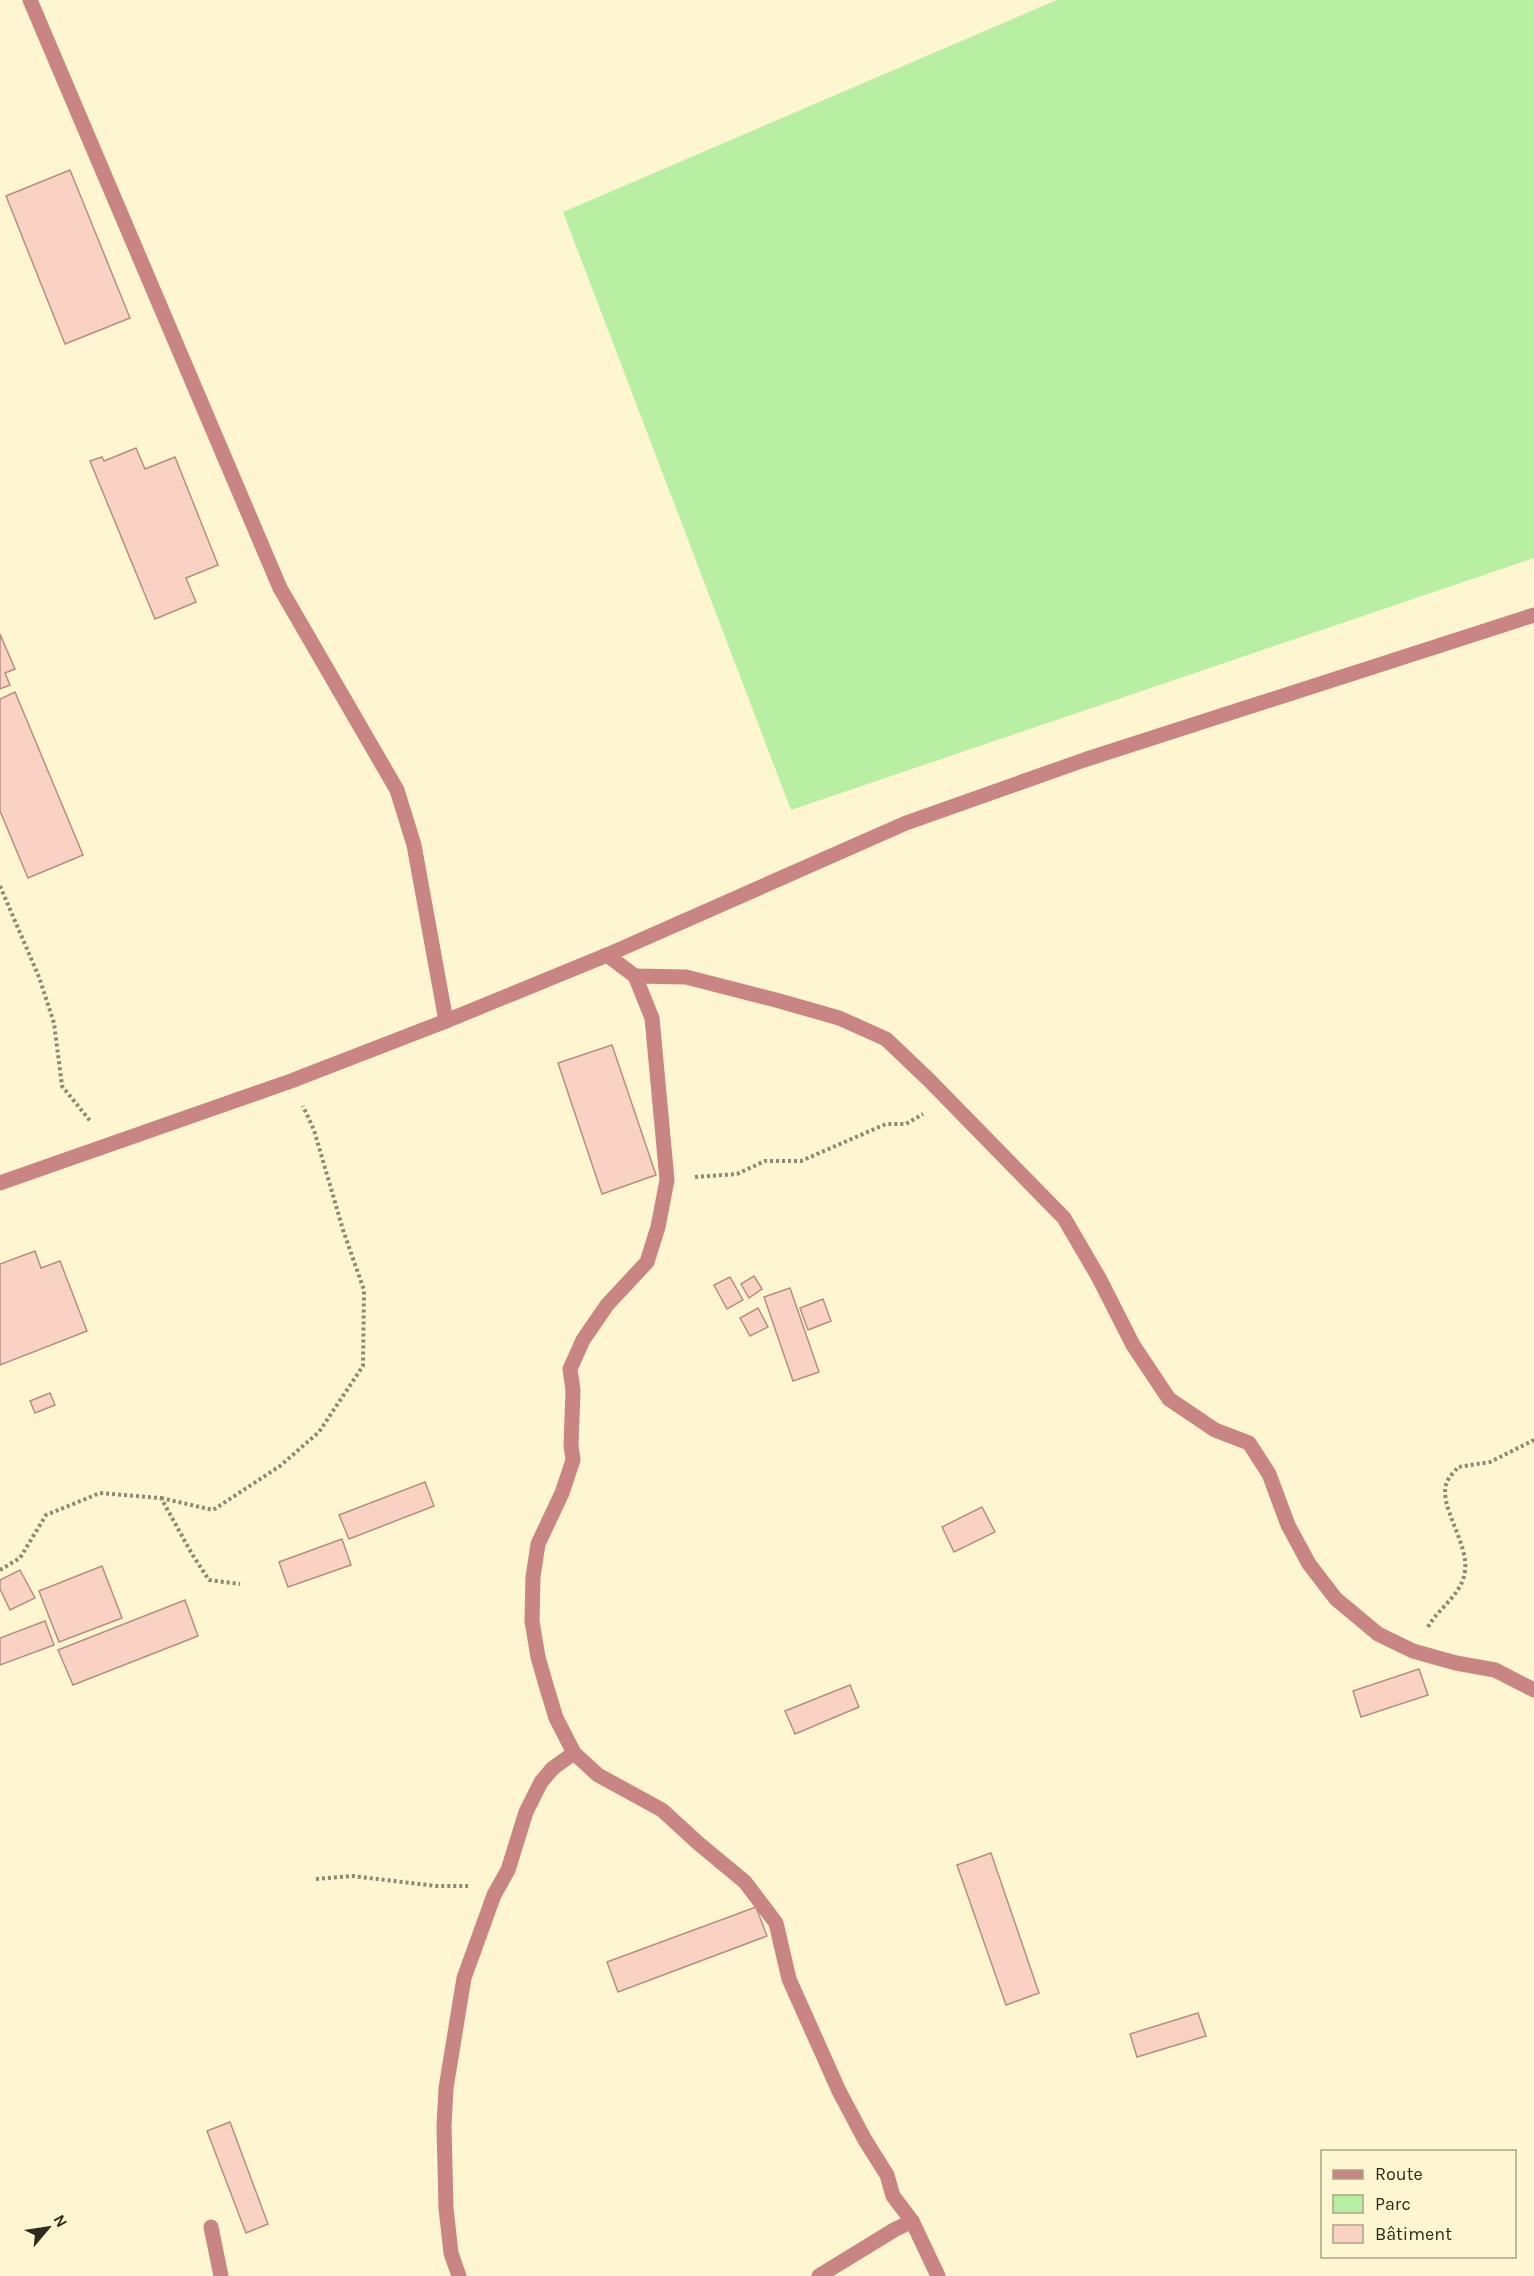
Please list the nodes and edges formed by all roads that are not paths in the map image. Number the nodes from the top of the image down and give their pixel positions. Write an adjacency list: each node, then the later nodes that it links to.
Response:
1 (30, 0): 5 (street)
2 (1534, 615): 3 (street)
3 (607, 955): 4 (street); 5 (street)
4 (635, 976): 7 (street); 8 (street)
5 (446, 1021): 6 (street)
6 (0, 1184)
7 (1534, 1690)
8 (574, 1753): 9 (street); 12 (street)
9 (912, 2221): 13 (street); 14 (street)
10 (211, 2227): 11 (street)
11 (221, 2276)
12 (459, 2276)
13 (819, 2276)
14 (938, 2276)

